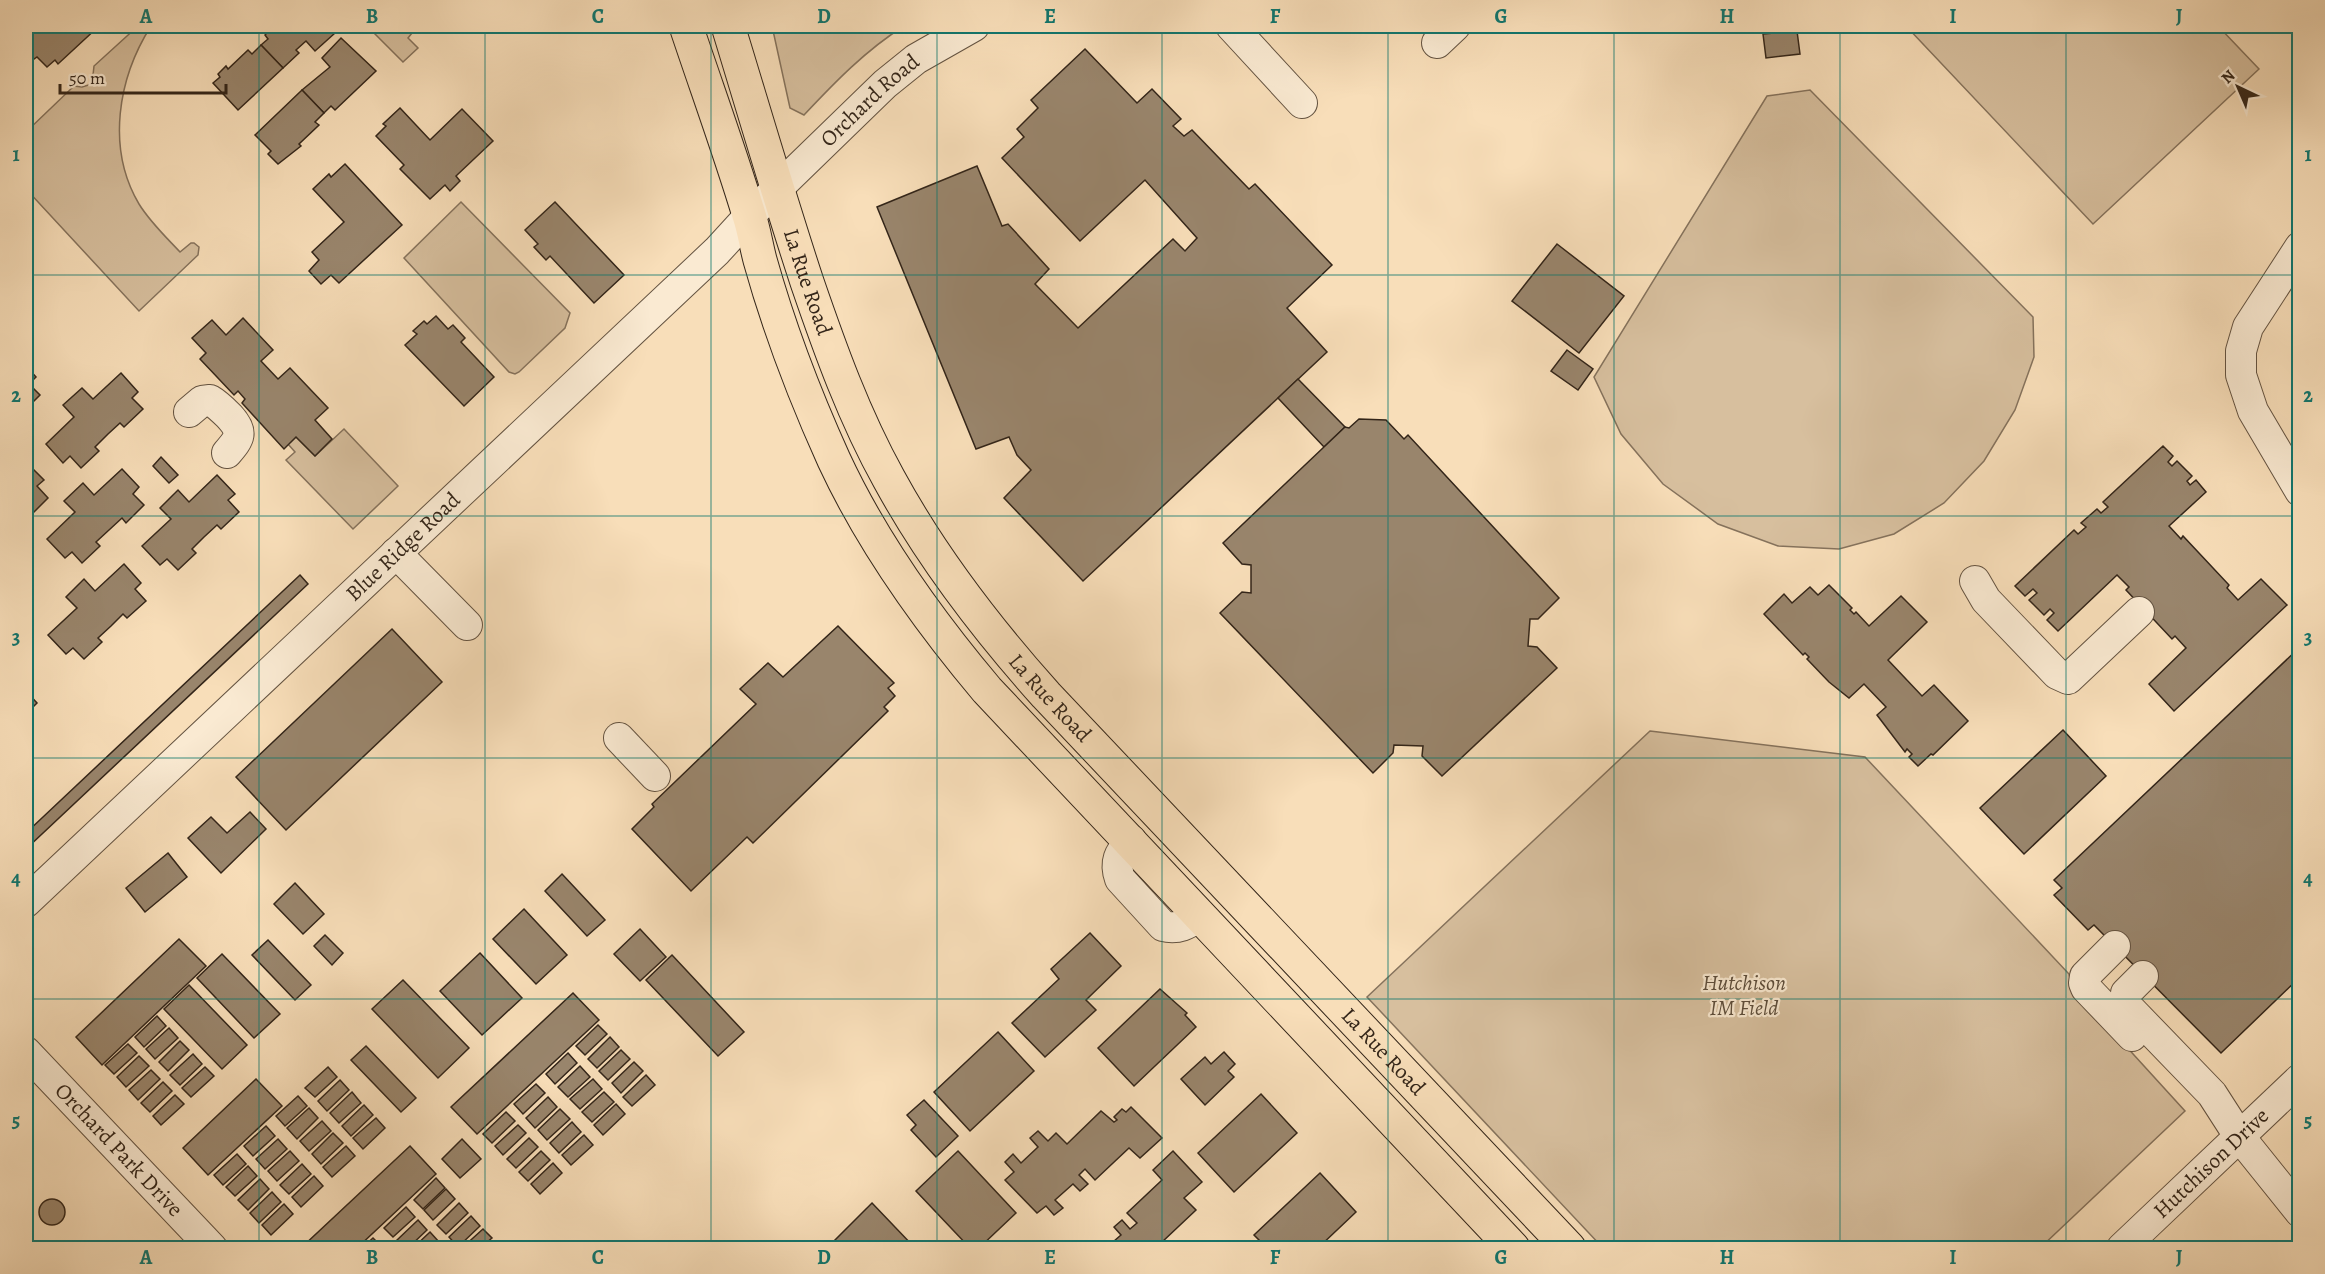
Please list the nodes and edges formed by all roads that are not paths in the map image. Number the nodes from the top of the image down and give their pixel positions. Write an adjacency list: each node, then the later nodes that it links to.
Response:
1 (687, 26): 7 (main road, La Rue Road)
2 (728, 26): 6 (main road, La Rue Road)
3 (974, 26): 6 (street, Orchard Road)
4 (1231, 26): 5 (street)
5 (1302, 103)
6 (777, 189): 7 (street, Blue Ridge Road); 27 (main road, La Rue Road)
7 (749, 216): 12 (street, Blue Ridge Road); 26 (main road, La Rue Road)
8 (2300, 247): 11 (street)
9 (189, 412): 10 (street)
10 (227, 453)
11 (2300, 490)
12 (396, 553): 15 (street); 18 (street, Blue Ridge Road)
13 (1975, 581): 14 (street)
14 (2139, 612)
15 (467, 625)
16 (619, 738): 17 (street)
17 (656, 776)
18 (26, 902)
19 (2115, 946): 23 (street)
20 (2149, 982): 23 (street)
21 (26, 1052): 25 (street, Orchard Park Drive)
22 (2300, 1079): 23 (street, Hutchison Drive)
23 (2239, 1136): 24 (street); 28 (street, Hutchison Drive)
24 (2300, 1212)
25 (212, 1248)
26 (1513, 1248)
27 (1569, 1248)
28 (2122, 1248)

